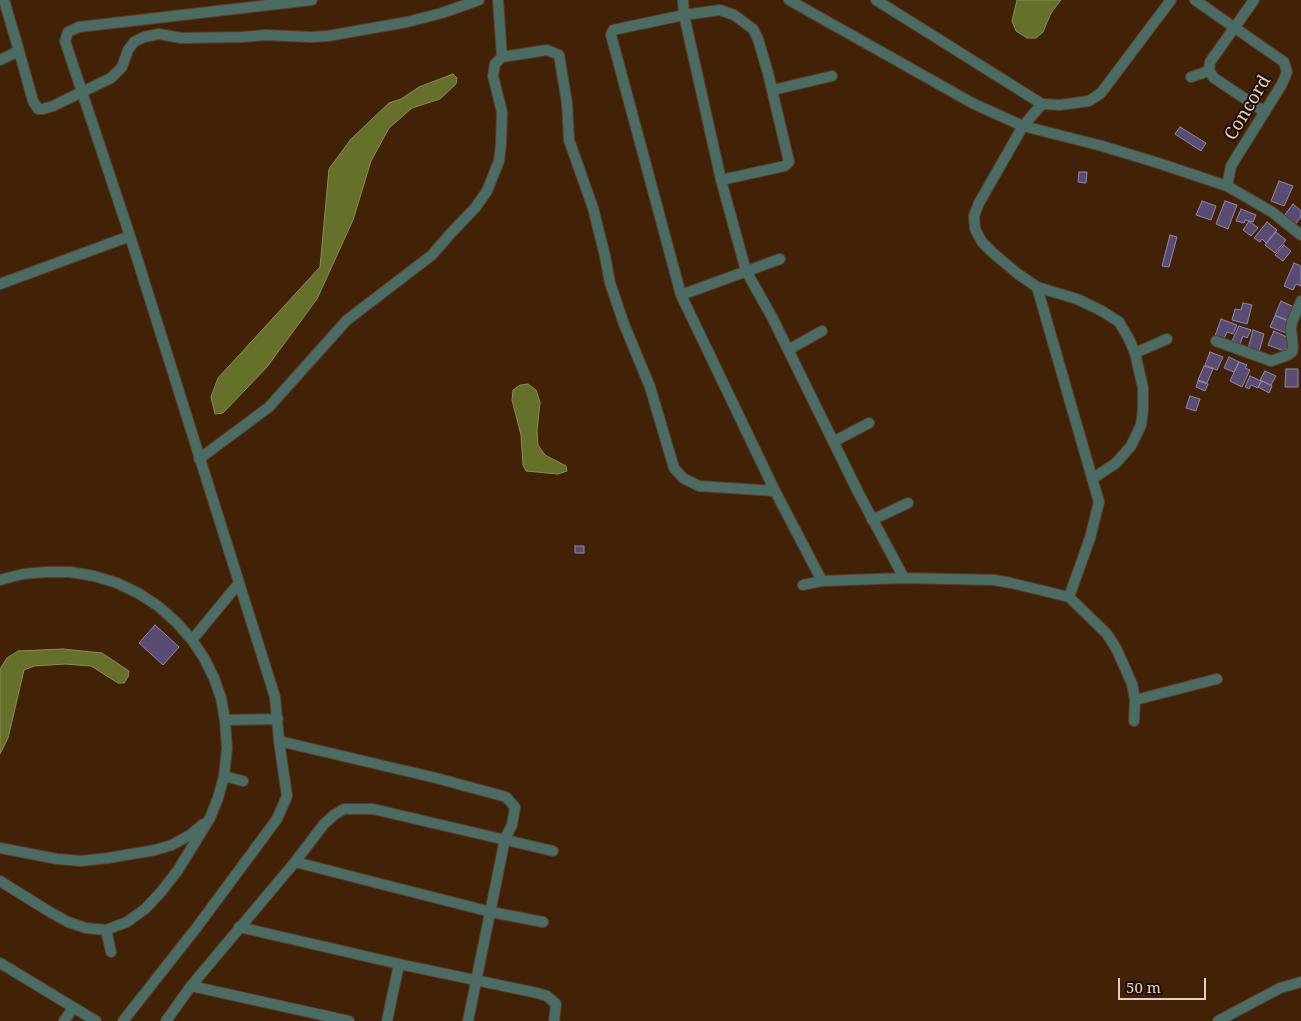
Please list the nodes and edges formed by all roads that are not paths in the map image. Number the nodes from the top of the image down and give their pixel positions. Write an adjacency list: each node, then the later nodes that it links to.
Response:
1 (4, 0): 13 (street)
2 (312, 0): 20 (street)
3 (480, 0): 20 (street)
4 (498, 0): 14 (street)
5 (683, 0): 11 (street)
6 (788, 0): 23 (street)
7 (876, 0): 21 (street)
8 (1171, 0): 21 (street)
9 (1195, 0): 12 (street, Concord)
10 (1254, 0): 12 (street)
11 (684, 15): 19 (street); 24 (street); 32 (street)
12 (1236, 27): 16 (street); 22 (street, Concord)
13 (19, 51): 15 (street); 20 (street)
14 (502, 57): 41 (street); 43 (street)
15 (0, 60)
16 (1208, 70): 18 (street); 22 (street)
17 (832, 76): 19 (street)
18 (1191, 77)
19 (773, 90): 24 (street)
20 (82, 92): 27 (street)
21 (1042, 104): 23 (street)
22 (1265, 112): 25 (street, Concord)
23 (1023, 126): 25 (street); 31 (street)
24 (721, 180): 29 (street)
25 (1227, 186): 26 (street)
26 (1301, 235)
27 (130, 236): 30 (street); 41 (street)
28 (780, 259): 29 (street)
29 (746, 271): 32 (street); 37 (street)
30 (0, 284)
31 (1037, 287): 38 (street); 42 (street)
32 (682, 295): 43 (street)
33 (1301, 301): 36 (street)
34 (822, 331): 37 (street)
35 (1167, 340): 38 (street)
36 (1216, 341)
37 (788, 350): 40 (street)
38 (1135, 352): 42 (street)
39 (869, 423): 40 (street)
40 (833, 442): 45 (street)
41 (199, 459): 49 (street)
42 (1092, 479): 51 (street)
43 (775, 491): 48 (street)
44 (908, 502): 45 (street)
45 (872, 520): 46 (street)
46 (904, 578): 48 (street); 51 (street)
47 (0, 580): 52 (street)
48 (822, 581): 50 (street)
49 (239, 583): 52 (street); 55 (street)
50 (803, 585)
51 (1069, 597): 54 (street)
52 (192, 640): 56 (street)
53 (1218, 679): 54 (street)
54 (1135, 700): 57 (street)
55 (278, 719): 56 (street); 58 (street)
56 (225, 720): 59 (street)
57 (1134, 721)
58 (279, 741): 62 (street); 80 (street)
59 (224, 776): 60 (street); 61 (street)
60 (243, 781)
61 (210, 818): 63 (street); 70 (street)
62 (505, 839): 64 (street); 65 (street); 67 (street)
63 (0, 848)
64 (553, 851)
65 (295, 862): 67 (street); 69 (street)
66 (0, 881): 70 (street)
67 (491, 912): 68 (street); 74 (street)
68 (544, 922)
69 (239, 927): 73 (street); 76 (street)
70 (106, 930): 71 (street)
71 (111, 952)
72 (0, 963): 77 (street)
73 (399, 964): 74 (street); 83 (street)
74 (476, 979): 84 (street); 85 (street)
75 (1301, 982): 86 (street)
76 (191, 986): 81 (street); 82 (street)
77 (73, 1008): 78 (street); 79 (street)
78 (64, 1021)
79 (96, 1021)
80 (123, 1021)
81 (166, 1021)
82 (349, 1021)
83 (386, 1021)
84 (468, 1021)
85 (554, 1021)
86 (1218, 1021)

